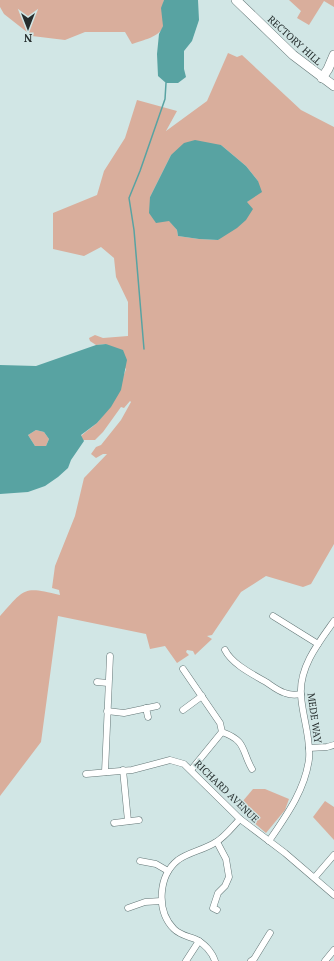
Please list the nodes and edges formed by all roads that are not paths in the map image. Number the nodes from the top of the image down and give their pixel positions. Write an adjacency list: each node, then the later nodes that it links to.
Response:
1 (236, 0): 3 (street, RECTORY HILL)
2 (334, 55): 3 (street)
3 (322, 78): 4 (street, RECTORY HILL)
4 (334, 86)
5 (273, 616): 7 (street)
6 (334, 621): 7 (street, MEDE WAY)
7 (318, 644): 13 (street, MEDE WAY)
8 (225, 650): 13 (street)
9 (110, 656): 12 (street)
10 (183, 669): 14 (street)
11 (97, 682): 12 (street)
12 (108, 683): 18 (street)
13 (301, 694): 22 (street, MEDE WAY)
14 (202, 696): 17 (street); 20 (street)
15 (157, 706): 16 (street)
16 (146, 708): 18 (street); 19 (street)
17 (182, 710)
18 (107, 711): 26 (street)
19 (148, 717)
20 (222, 732): 23 (street); 25 (street)
21 (334, 745): 22 (street)
22 (309, 748): 32 (street, MEDE WAY)
23 (252, 769)
24 (123, 770): 25 (street, RICHARD AVENUE); 26 (street, RICHARD AVENUE); 30 (street)
25 (192, 770): 28 (street, RICHARD AVENUE)
26 (105, 772): 27 (street, RICHARD AVENUE)
27 (86, 774)
28 (240, 819): 32 (street, RICHARD AVENUE); 33 (street)
29 (139, 820): 30 (street)
30 (128, 821): 31 (street)
31 (114, 822)
32 (269, 841): 37 (street, RICHARD AVENUE)
33 (217, 842): 36 (street); 41 (street)
34 (334, 855): 37 (street)
35 (140, 862): 36 (street)
36 (168, 871): 39 (street)
37 (314, 878): 38 (street, RICHARD AVENUE)
38 (334, 895)
39 (161, 901): 40 (street); 43 (street)
40 (128, 908)
41 (217, 910)
42 (270, 932): 47 (street)
43 (199, 941): 45 (street); 46 (street)
44 (334, 950): 48 (street)
45 (186, 961)
46 (215, 961)
47 (251, 961)
48 (325, 961)

